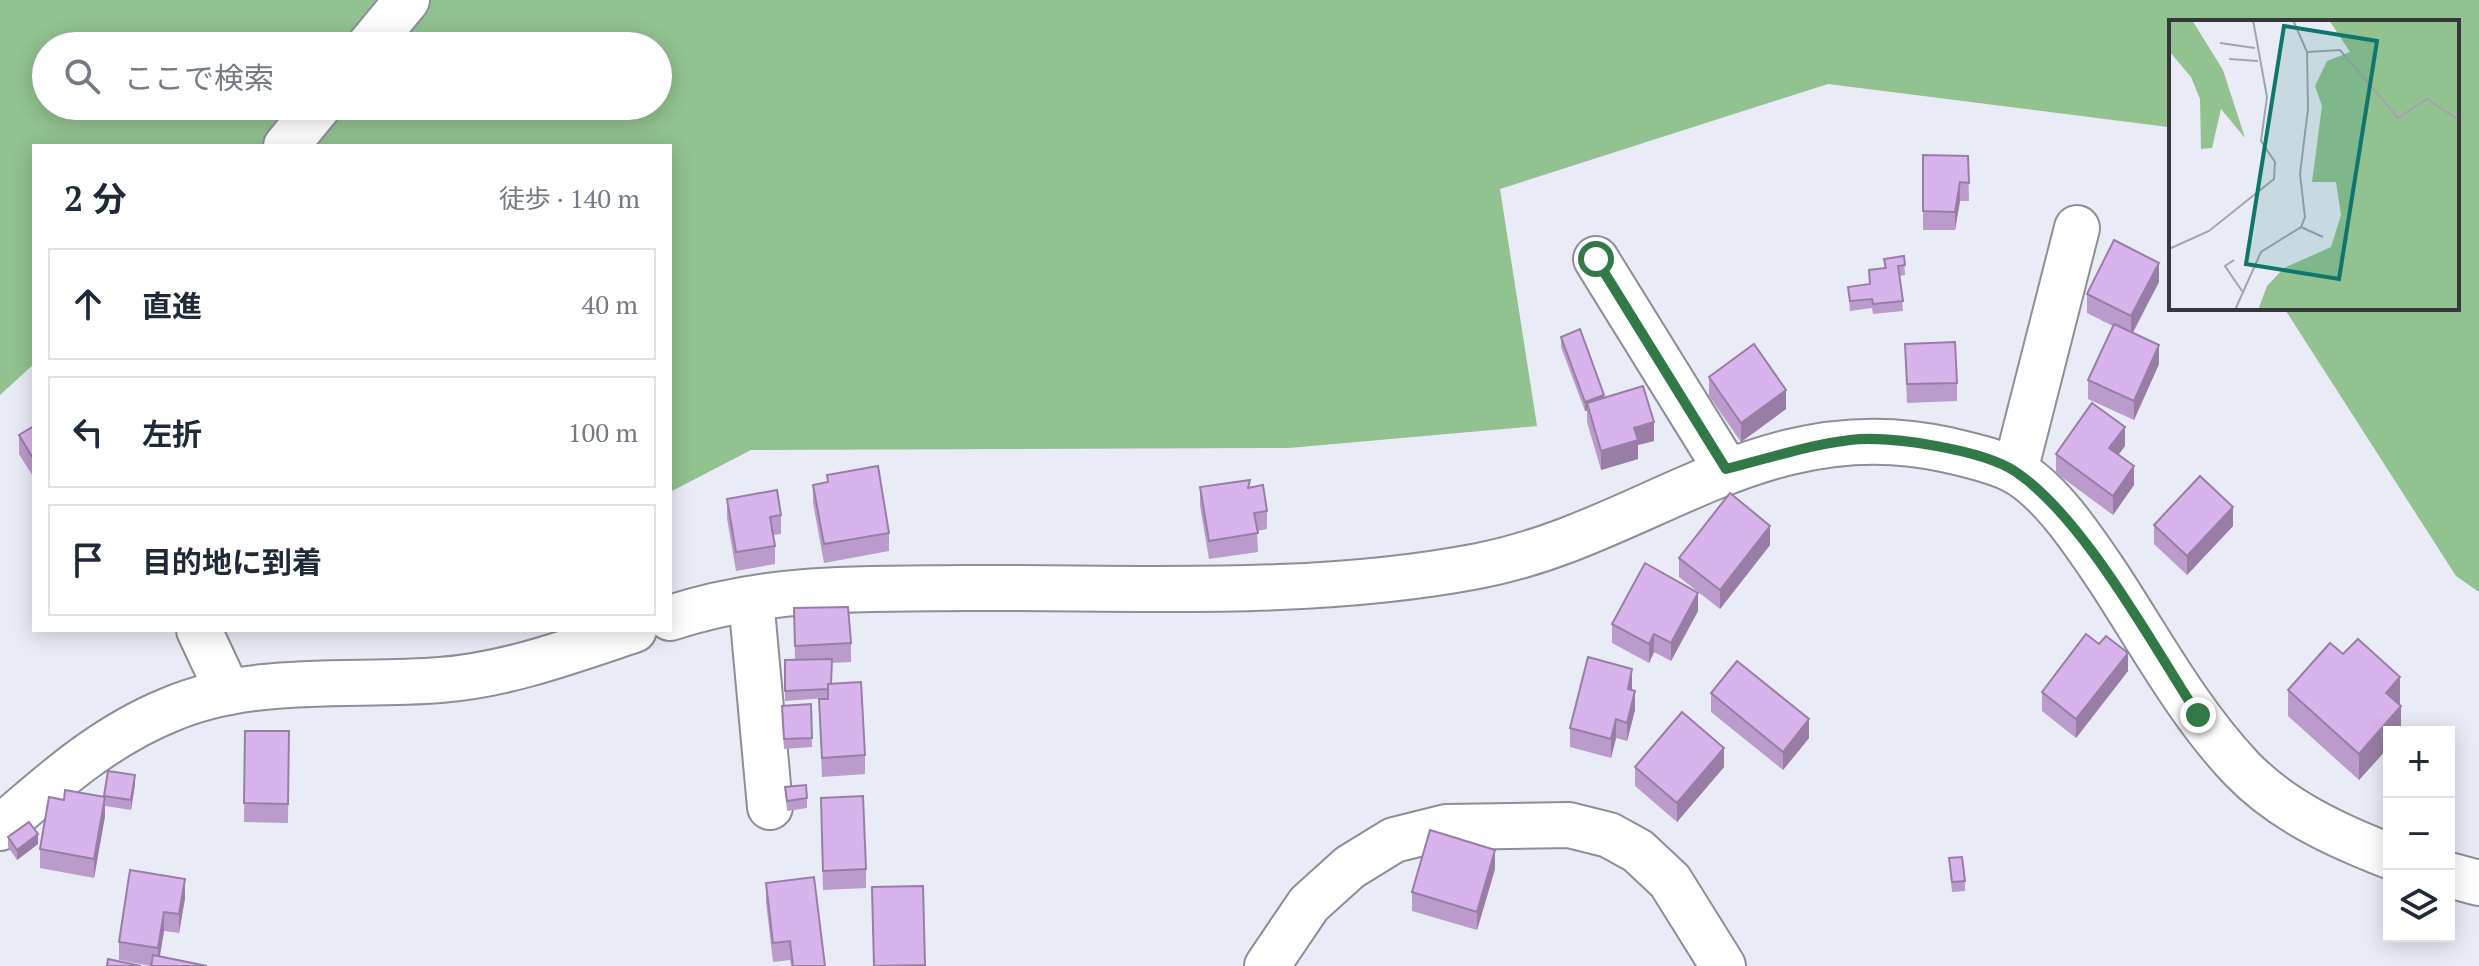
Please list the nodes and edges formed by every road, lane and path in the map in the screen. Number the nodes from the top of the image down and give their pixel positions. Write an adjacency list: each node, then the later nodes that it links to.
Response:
1 (407, 0): 2 (street)
2 (381, 32)
3 (307, 120): 4 (street)
4 (288, 144)
5 (2077, 228): 8 (street)
6 (1596, 259): 7 (street)
7 (1726, 469): 8 (street); 9 (street)
8 (2015, 471): 16 (street)
9 (751, 599): 10 (street); 14 (street)
10 (672, 618)
11 (200, 632): 13 (street)
12 (628, 632): 13 (street)
13 (228, 692): 15 (street)
14 (770, 807)
15 (0, 828)
16 (2383, 854)
17 (2455, 877): 18 (street)
18 (2479, 883)
19 (1267, 966): 20 (street)
20 (1723, 966)

